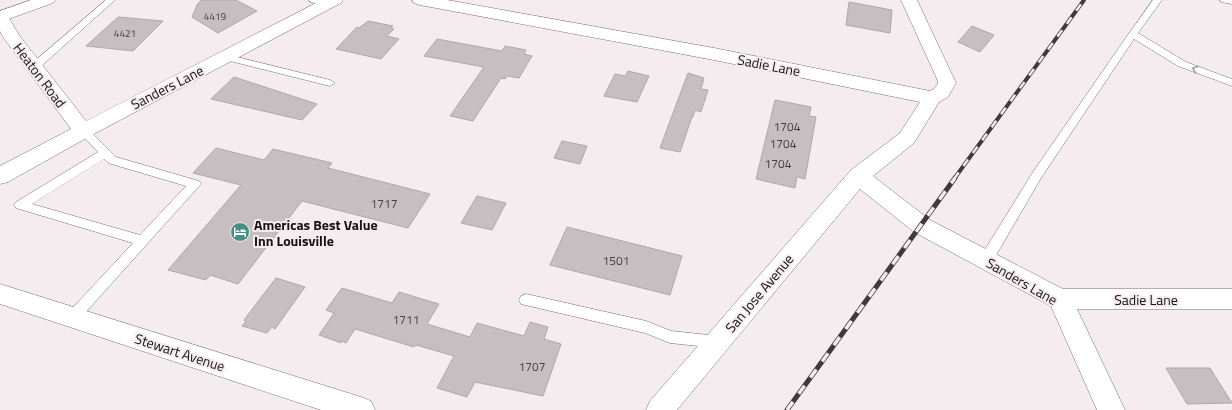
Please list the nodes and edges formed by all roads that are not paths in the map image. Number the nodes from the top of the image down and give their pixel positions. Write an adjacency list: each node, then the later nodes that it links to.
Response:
1 (47, 0): 9 (street)
2 (111, 0): 12 (lane)
3 (420, 0): 15 (street, Sadie Lane)
4 (909, 0): 15 (street)
5 (1158, 0): 10 (lane)
6 (1224, 0): 8 (lane)
7 (326, 1): 11 (street, Sanders Lane)
8 (1232, 1)
9 (0, 17): 12 (street, Heaton Road)
10 (1133, 34): 14 (lane, one-way to 10); 21 (lane)
11 (224, 57): 13 (lane); 16 (street, Sanders Lane)
12 (34, 67): 16 (street, Heaton Road)
13 (330, 83)
14 (1232, 83)
15 (932, 98): 19 (street)
16 (82, 131): 17 (lane); 18 (street, Sanders Lane)
17 (105, 153): 20 (lane); 20 (lane)
18 (0, 176)
19 (858, 176): 21 (street, Sanders Lane); 27 (street, San Jose Avenue)
20 (143, 241): 26 (lane)
21 (986, 260): 23 (street, Sanders Lane)
22 (0, 294): 26 (street, Stewart Avenue)
23 (1060, 299): 24 (street, Sadie Lane); 30 (street, Sanders Lane)
24 (1232, 299)
25 (526, 300): 27 (lane)
26 (72, 318): 28 (street, Stewart Avenue)
27 (718, 342): 29 (street, San Jose Avenue)
28 (361, 410)
29 (660, 410)
30 (1111, 410)

